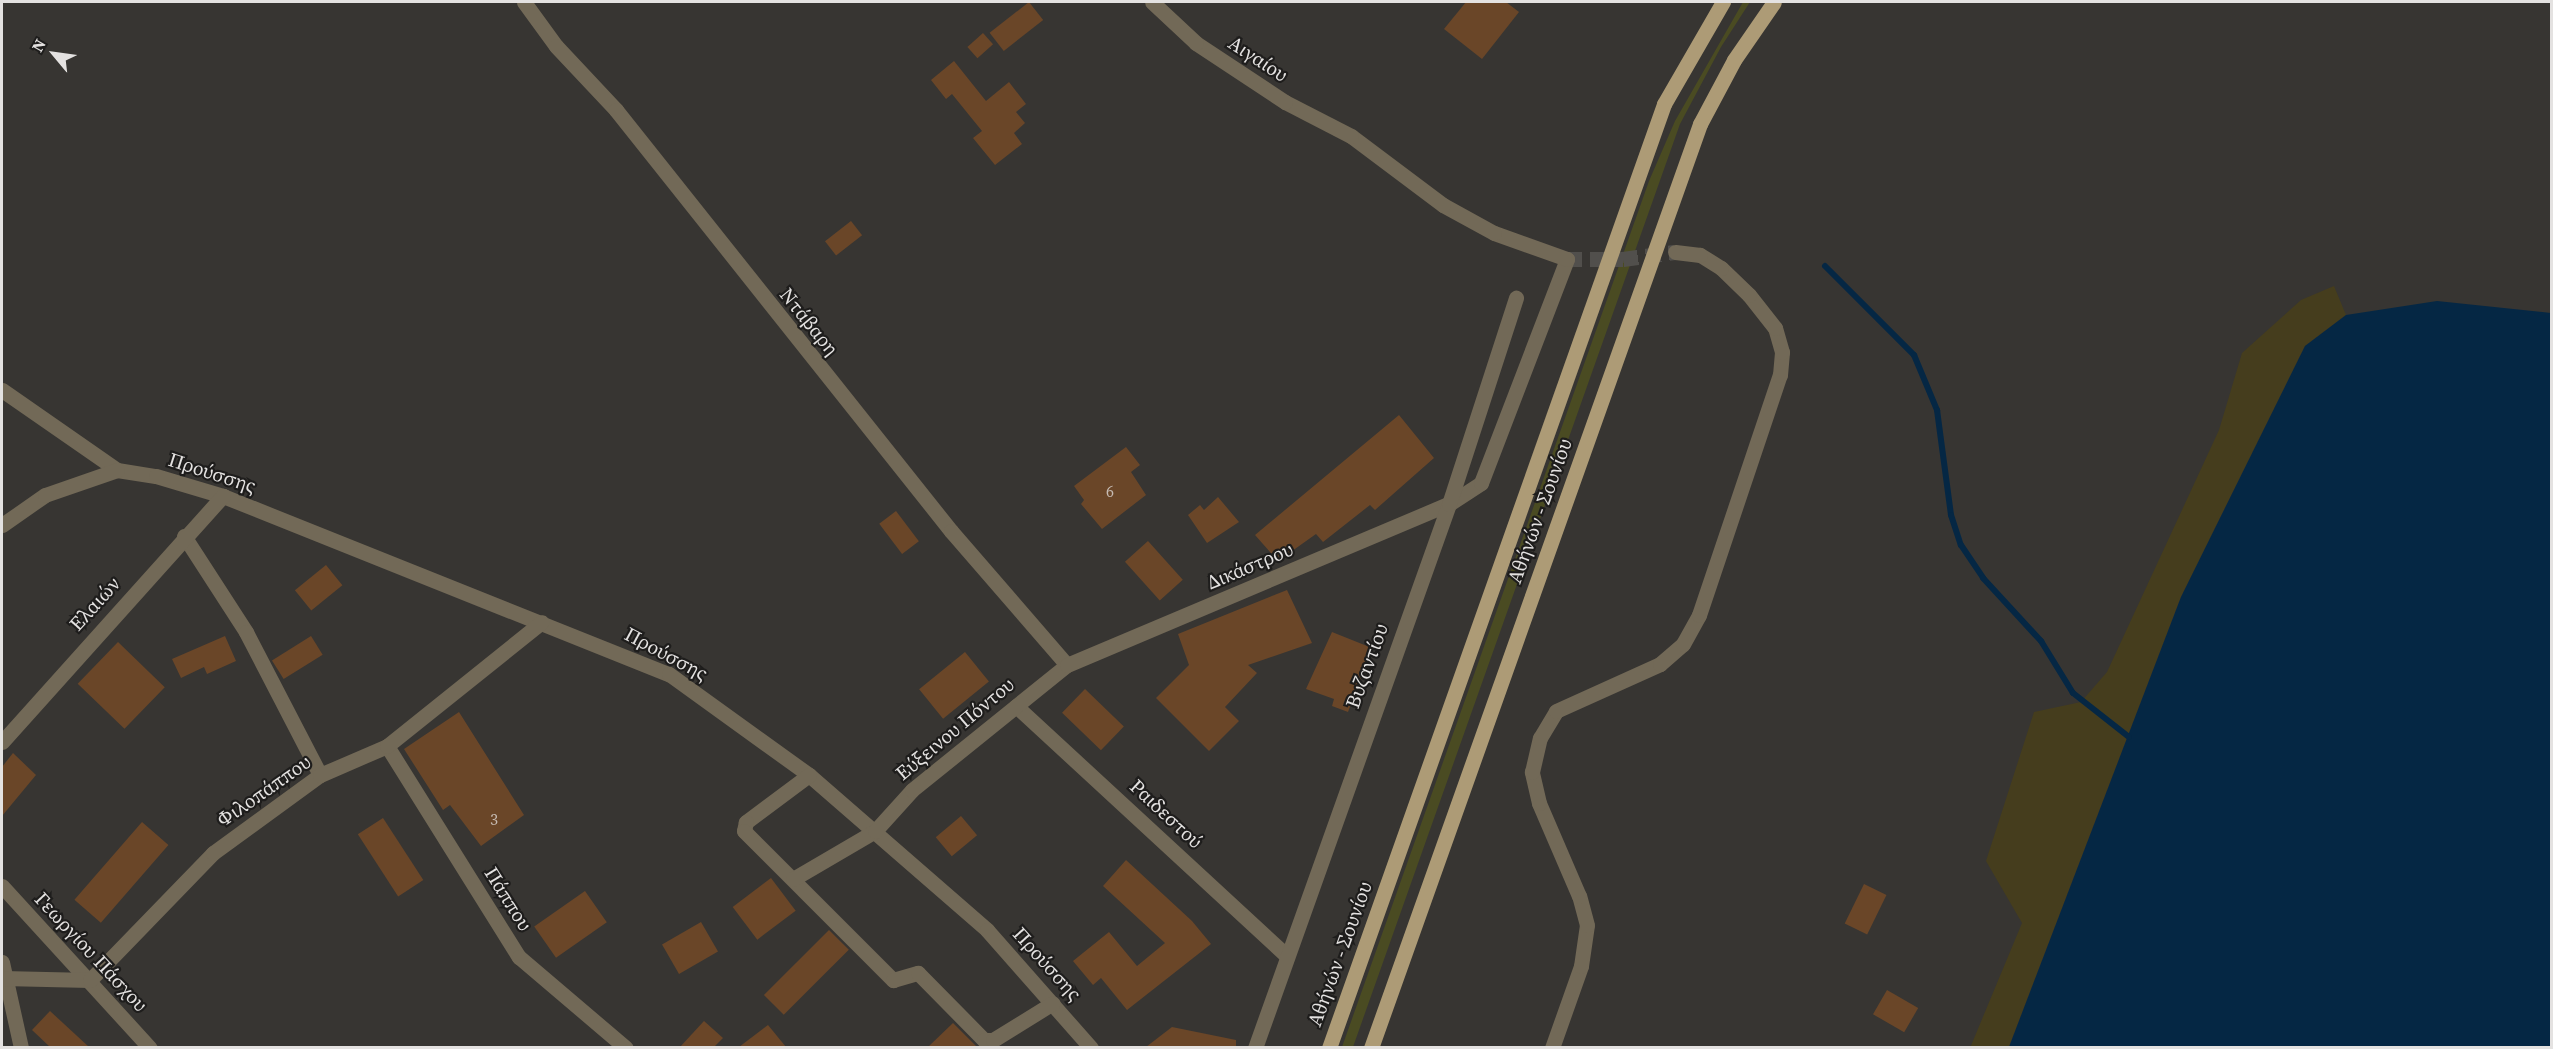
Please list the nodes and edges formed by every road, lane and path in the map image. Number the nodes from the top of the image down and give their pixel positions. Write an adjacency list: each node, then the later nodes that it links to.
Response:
1 (524, 2): 14 (street, Ντάβαρη)
2 (1152, 2): 10 (street, Αιγαίου)
3 (1723, 2): 33 (main road, Αθήνών - Σουνίου)
4 (1774, 2): 34 (main road, Αθήνών - Σουνίου)
5 (1675, 252): 35 (street)
6 (1516, 298): 10 (street, Βυζαντίου)
7 (2, 390): 8 (street)
8 (117, 470): 9 (street, Προύσσης); 11 (street)
9 (223, 496): 12 (street, Ελαιών); 13 (street, Προύσσης)
10 (1449, 504): 14 (street, Δικάστρου); 23 (street, Βυζαντίου)
11 (2, 525)
12 (184, 536): 16 (street, Ελαιών); 18 (street)
13 (542, 622): 17 (street, Φιλοπάππου); 19 (street, Προύσσης)
14 (1067, 665): 15 (street, Εύξεινου Πόντου)
15 (1016, 706): 20 (street, Εύξεινου Πόντου); 23 (street, Ραιδεστού)
16 (2, 742)
17 (387, 746): 18 (street, Φιλοπάππου); 30 (street, Πάππου)
18 (320, 776): 26 (street, Φιλοπάππου)
19 (809, 776): 20 (street, Προύσσης); 21 (street)
20 (875, 831): 21 (street, Εύξεινου Πόντου); 27 (street, Προύσσης)
21 (793, 879): 27 (street)
22 (2, 886): 26 (street, Γεωργίου Πάσχου)
23 (1286, 955): 32 (street, Βυζαντίου)
24 (2, 962): 25 (street)
25 (3, 978): 26 (street); 28 (street)
26 (90, 980): 29 (street, Γεωργίου Πάσχου)
27 (1053, 1003): 31 (street, Προύσσης)
28 (21, 1047)
29 (150, 1047)
30 (626, 1047)
31 (1091, 1047)
32 (1255, 1047)
33 (1329, 1047)
34 (1371, 1047)
35 (1552, 1047)

